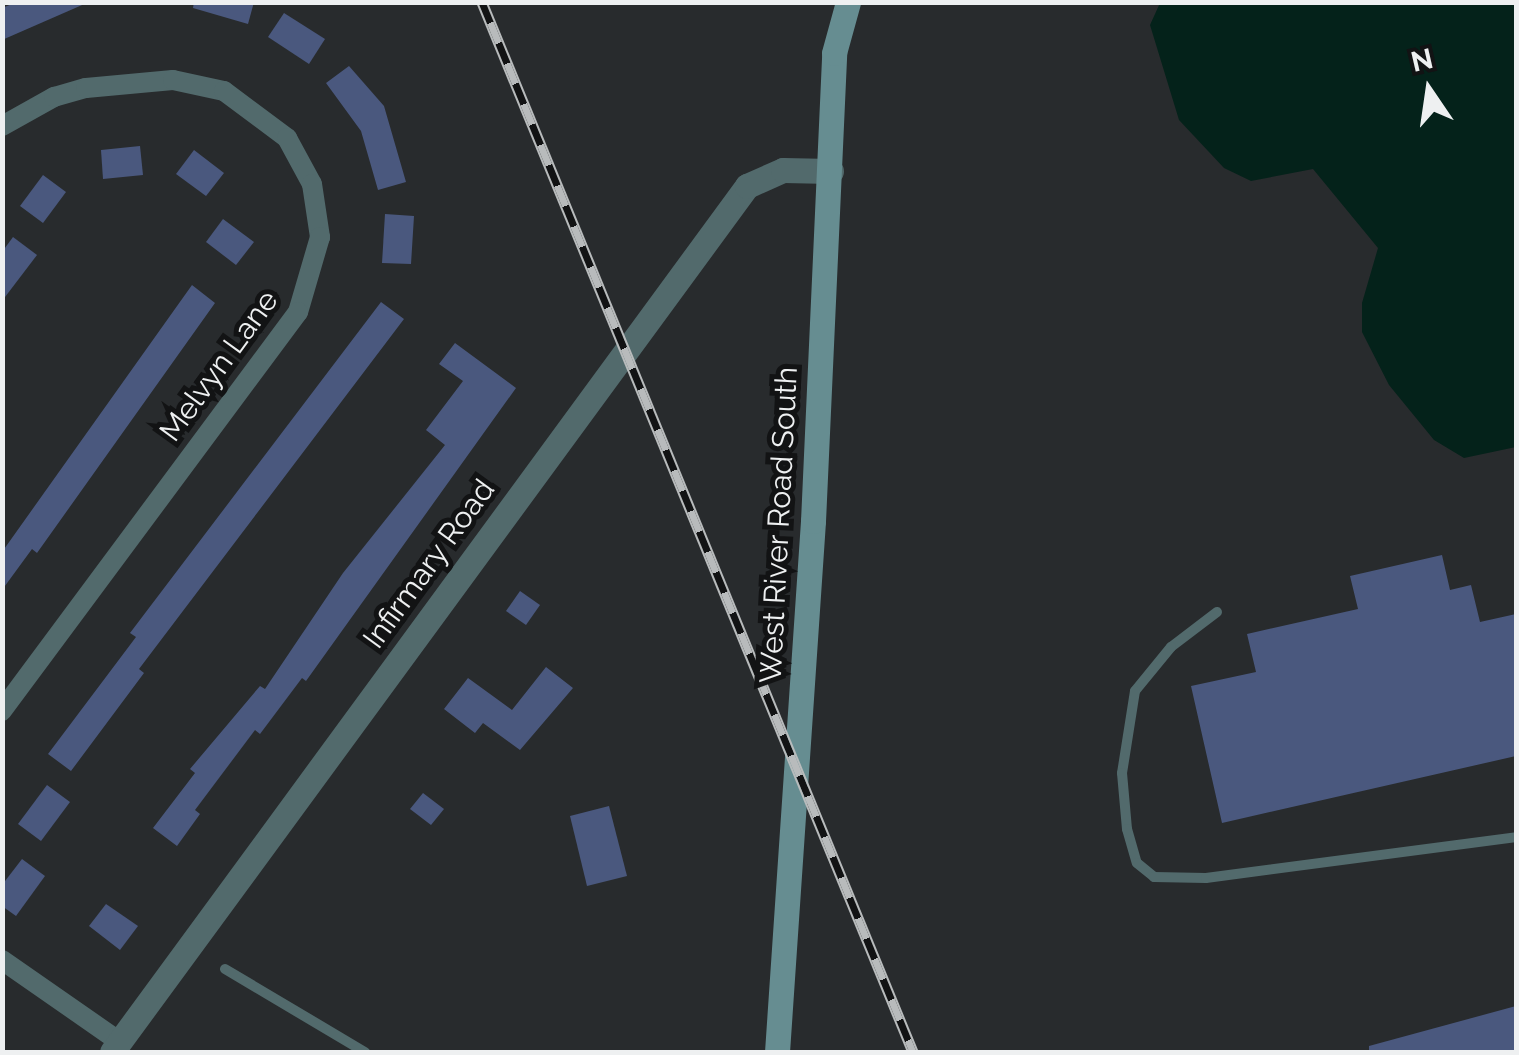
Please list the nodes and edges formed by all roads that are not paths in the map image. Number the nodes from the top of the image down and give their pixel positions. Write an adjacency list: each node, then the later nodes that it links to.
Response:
1 (829, 2): 3 (main road)
2 (848, 2): 3 (main road, West River Road South)
3 (834, 54): 5 (main road, West River Road South)
4 (2, 126): 7 (street, Melvyn Lane)
5 (831, 171): 11 (street, Infirmary Road); 13 (main road, West River Road South)
6 (1217, 612): 8 (lane)
7 (2, 711)
8 (1516, 838)
9 (2, 960): 11 (street)
10 (225, 969): 12 (lane)
11 (116, 1047)
12 (366, 1052)
13 (776, 1052)

